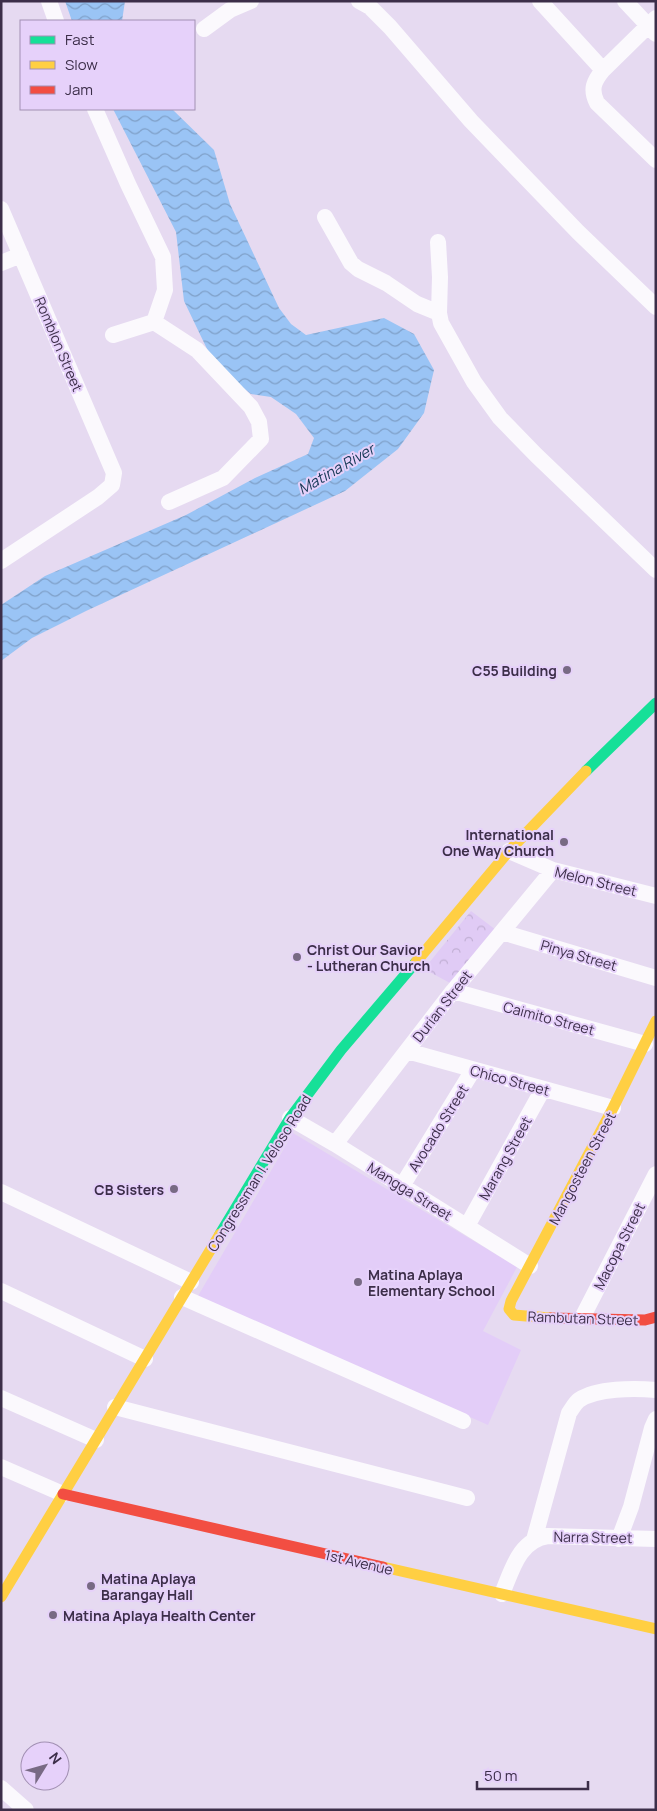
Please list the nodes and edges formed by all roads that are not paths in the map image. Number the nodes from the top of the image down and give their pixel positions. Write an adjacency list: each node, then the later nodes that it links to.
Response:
1 (49, 1): 6 (street)
2 (251, 1): 8 (street)
3 (358, 1): 17 (street)
4 (540, 1): 9 (street)
5 (625, 1): 7 (street)
6 (56, 20)
7 (653, 26): 9 (street)
8 (204, 29)
9 (603, 70): 11 (street)
10 (95, 110): 19 (street)
11 (656, 160)
12 (1, 209): 15 (street, Romblon Street)
13 (325, 217): 18 (street)
14 (438, 242): 18 (street)
15 (21, 255): 16 (street); 22 (street, Romblon Street)
16 (1, 263)
17 (656, 307)
18 (439, 313): 23 (street)
19 (154, 322): 20 (street); 21 (street)
20 (113, 335)
21 (169, 502)
22 (1, 561)
23 (656, 570)
24 (656, 703): 25 (main road, Congressman I. Veloso Road)
25 (509, 851): 26 (street, Melon Street); 37 (main road, Congressman I. Veloso Road)
26 (553, 870): 27 (street, Melon Street); 28 (street, Durian Street)
27 (656, 896)
28 (502, 932): 29 (street, Pinya Street); 30 (street, Durian Street)
29 (656, 978)
30 (453, 992): 32 (street, Caimito Street); 33 (street, Durian Street)
31 (656, 1022): 32 (main road, Mangosteen Street)
32 (645, 1044): 36 (main road, Mangosteen Street)
33 (407, 1051): 34 (street, Chico Street); 38 (street, Durian Street)
34 (474, 1070): 35 (street, Chico Street); 40 (street, Avocado Street)
35 (543, 1089): 36 (street, Chico Street); 42 (street, Marang Street)
36 (613, 1108): 43 (main road, Mangosteen Street)
37 (290, 1118): 38 (street, Mangga Street); 44 (main road, Congressman I. Veloso Road)
38 (335, 1144): 40 (street, Mangga Street)
39 (656, 1174): 49 (street, Macopa Street)
40 (402, 1186): 42 (street, Mangga Street)
41 (1, 1192): 44 (street)
42 (467, 1226): 43 (street, Mangga Street)
43 (530, 1266): 47 (main road, Mangosteen Street)
44 (191, 1282): 46 (main road, Congressman I. Veloso Road)
45 (1, 1291): 50 (street)
46 (182, 1296): 50 (main road, Congressman I. Veloso Road); 55 (street)
47 (511, 1313): 49 (main road, Rambutan Street)
48 (656, 1317): 49 (main road, Rambutan Street)
49 (582, 1318)
50 (144, 1359): 53 (main road, Congressman I. Veloso Road)
51 (656, 1390): 62 (street)
52 (1, 1398): 56 (street)
53 (116, 1407): 56 (main road, Congressman I. Veloso Road); 59 (street)
54 (656, 1419): 60 (street)
55 (463, 1421)
56 (96, 1440): 58 (main road, Congressman I. Veloso Road)
57 (1, 1467): 58 (street)
58 (63, 1494): 63 (main road, 1st Avenue); 64 (main road, Congressman I. Veloso Road)
59 (467, 1498)
60 (619, 1538): 61 (street, Narra Street); 62 (street, Narra Street)
61 (656, 1539)
62 (534, 1540): 63 (street, Narra Street)
63 (502, 1594): 65 (main road, 1st Avenue)
64 (1, 1597)
65 (656, 1629)
66 (1, 1788): 67 (street)
67 (26, 1810)

